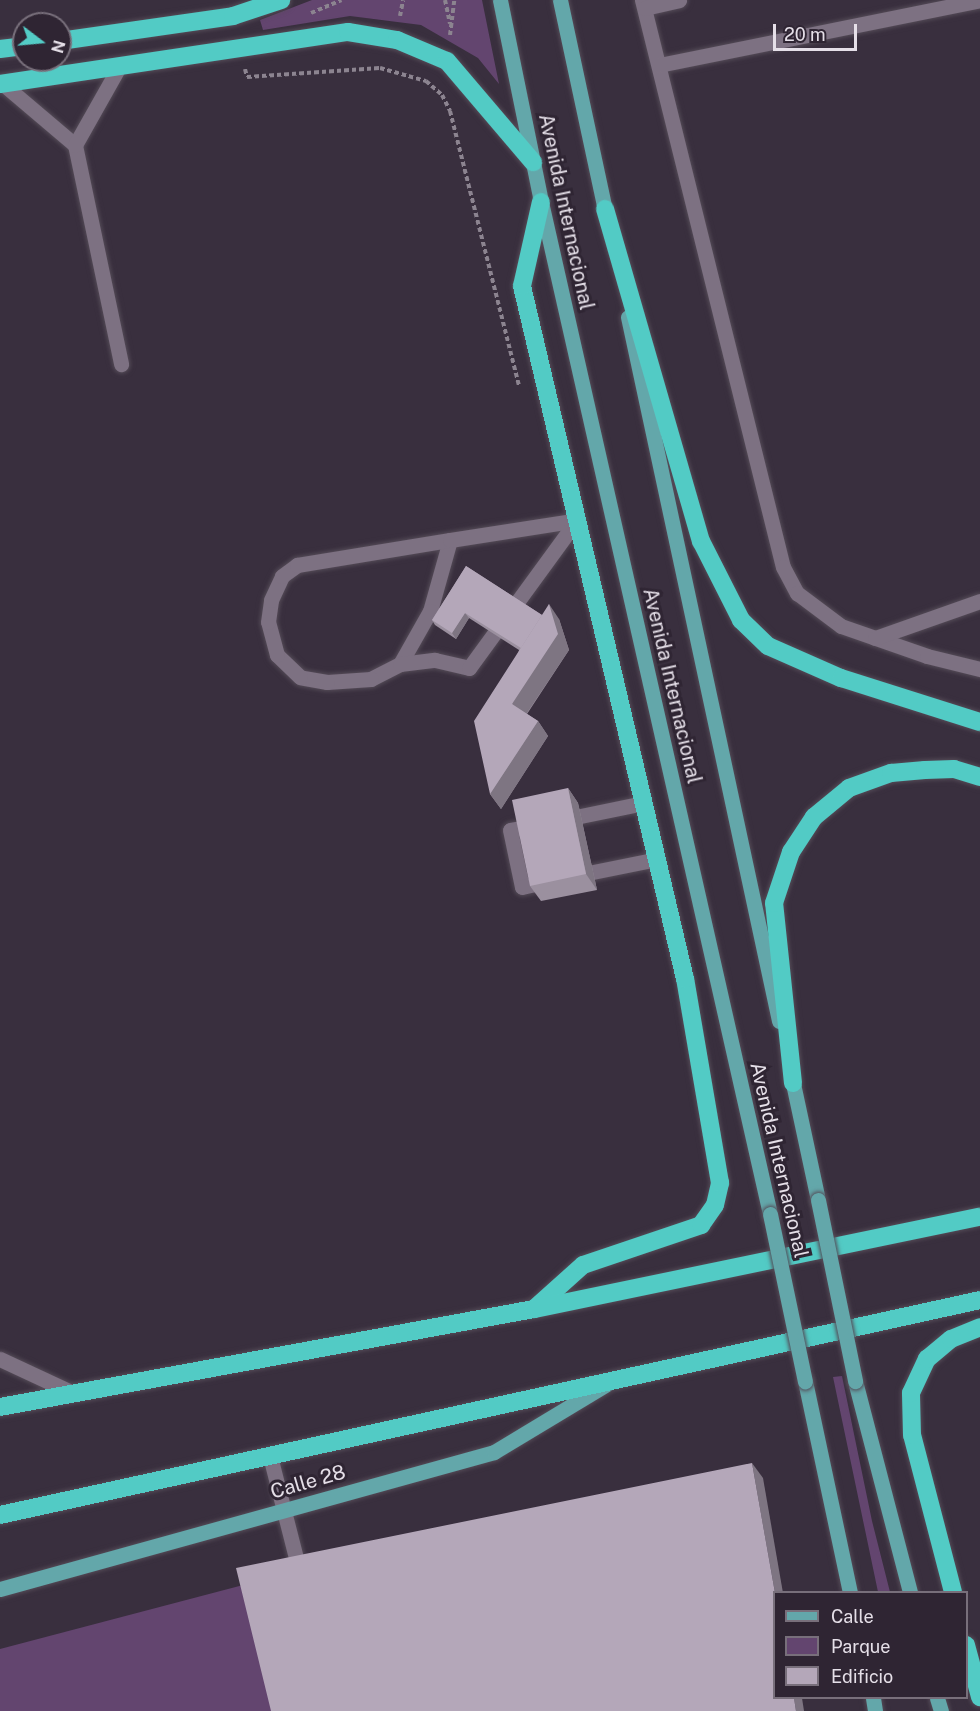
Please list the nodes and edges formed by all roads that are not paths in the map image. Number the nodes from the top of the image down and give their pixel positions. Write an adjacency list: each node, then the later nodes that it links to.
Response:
1 (281, 0): 7 (highway)
2 (500, 0): 12 (main road, Avenida Internacional)
3 (560, 0): 14 (main road, Avenida Internacional)
4 (680, 0): 6 (street)
5 (980, 0): 8 (street)
6 (643, 4): 8 (street)
7 (72, 38)
8 (659, 65): 19 (street)
9 (119, 67): 10 (highway); 11 (street); 12 (highway)
10 (2, 84): 11 (street)
11 (75, 145): 15 (street)
12 (533, 162): 13 (main road, Avenida Internacional)
13 (541, 202): 16 (highway); 40 (main road, Avenida Internacional, bridge)
14 (605, 209): 22 (highway); 26 (main road, Avenida Internacional)
15 (121, 364)
16 (577, 520): 17 (street); 20 (street); 24 (highway)
17 (450, 540): 20 (street); 20 (street)
18 (980, 601): 19 (street)
19 (875, 638): 21 (street)
20 (400, 664)
21 (980, 669)
22 (980, 722)
23 (980, 777): 26 (highway)
24 (644, 803): 25 (highway); 25 (street)
25 (657, 859): 29 (highway)
26 (793, 1083): 41 (main road, Avenida Internacional, bridge)
27 (975, 1216): 29 (highway)
28 (980, 1300): 32 (highway)
29 (534, 1309): 33 (highway)
30 (980, 1328): 42 (highway)
31 (0, 1359): 33 (street)
32 (612, 1380): 35 (highway); 36 (main road, Calle 28)
33 (73, 1393): 34 (highway)
34 (0, 1407)
35 (270, 1456): 36 (street); 37 (highway)
36 (284, 1511): 38 (main road, Calle 28); 39 (street)
37 (0, 1515)
38 (0, 1589)
39 (304, 1589)
40 (850, 1591)
41 (909, 1591)
42 (952, 1591)
43 (968, 1652): 44 (highway)
44 (980, 1697)

